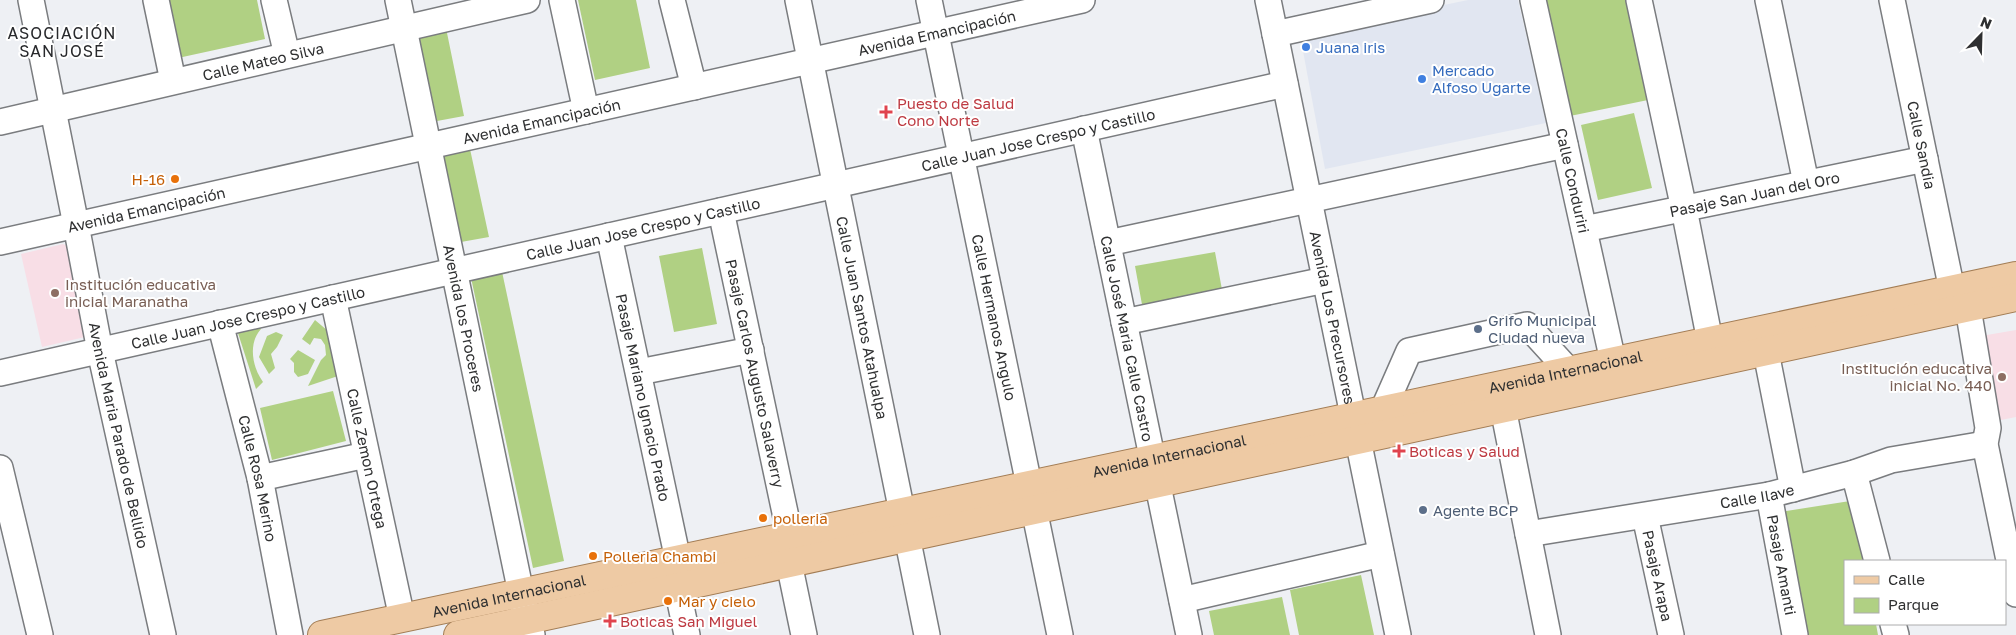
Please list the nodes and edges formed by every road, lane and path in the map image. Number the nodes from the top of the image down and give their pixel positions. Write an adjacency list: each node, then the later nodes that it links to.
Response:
1 (30, 0): 25 (street, Avenida Maria Parado de Bellido)
2 (156, 0): 22 (street)
3 (274, 0): 20 (street)
4 (398, 0): 17 (street, Avenida los Proceres)
5 (527, 0): 17 (street, Calle Mateo Silva)
6 (562, 0): 26 (street)
7 (672, 0): 24 (street)
8 (798, 0): 21 (street, Calle Juan Santos Atahualpa)
9 (929, 0): 18 (street, Calle Hermanos Angulo)
10 (1268, 0): 19 (street, Avenida Los Precursores)
11 (1533, 0): 29 (street, Calle Conduriri)
12 (1639, 0): 36 (street)
13 (1768, 0): 33 (street)
14 (1892, 0): 32 (street, Calle Sandia)
15 (1070, 1): 18 (street, Avenida Emancipación)
16 (1415, 2): 19 (street)
17 (404, 28): 20 (street, Calle Mateo Silva); 30 (street, Avenida los Proceres)
18 (936, 33): 21 (street, Avenida Emancipación); 31 (street, Calle Hermanos Angulo)
19 (1275, 34): 23 (street, Avenida Los Precursores)
20 (287, 55): 22 (street, Calle Mateo Silva)
21 (811, 60): 24 (street, Avenida Emancipación); 34 (street, Calle Juan Santos Atahualpa)
22 (174, 81): 25 (street, Calle Mateo Silva)
23 (1285, 84): 28 (street, Calle Juan Jose Crespo y Castillo); 35 (street, Avenida Los Precursores)
24 (694, 87): 26 (street, Avenida Emancipación)
25 (53, 109): 27 (street, Calle Mateo Silva); 38 (street, Avenida Maria Parado de Bellido)
26 (586, 111): 30 (street, Avenida Emancipación)
27 (0, 122)
28 (1084, 129): 31 (street, Calle Juan Jose Crespo y Castillo); 42 (street, Calle José Maria Calle Castro)
29 (1565, 145): 35 (street); 39 (street, Calle Conduriri)
30 (429, 146): 38 (street, Avenida Emancipación); 43 (street, Avenida los Proceres)
31 (961, 157): 34 (street, Calle Juan Jose Crespo y Castillo); 70 (street, Calle Hermanos Angulo)
32 (1925, 159): 33 (street, Pasaje San Juan del Oro); 48 (street, Calle Sandia)
33 (1806, 183): 36 (street, Pasaje San Juan del Oro)
34 (836, 185): 37 (street, Calle Juan Jose Crespo y Castillo); 72 (street, Calle Juan Santos Atahualpa)
35 (1309, 199): 42 (street); 45 (street, Avenida Los Precursores)
36 (1684, 208): 39 (street, Pasaje San Juan del Oro); 51 (street)
37 (722, 211): 40 (street, Calle Juan Jose Crespo y Castillo); 54 (street, Pasaje Carlos Augusto Salaverry)
38 (76, 225): 41 (street, Avenida Emancipación); 53 (street, Avenida Maria Parado de Bellido)
39 (1584, 229): 55 (street, Calle Conduriri)
40 (609, 236): 43 (street, Calle Juan Jose Crespo y Castillo); 57 (street, Pasaje Mariano Ignacio Prado)
41 (0, 242)
42 (1108, 243): 49 (street, Calle José Maria Calle Castro)
43 (455, 270): 47 (street, Calle Juan Jose Crespo y Castillo); 81 (street, Avenida los Proceres)
44 (2016, 276): 48 (main road, Avenida Internacional)
45 (1325, 280): 49 (street); 61 (street, Avenida Los Precursores)
46 (2016, 297): 48 (main road, Avenida Internacional)
47 (333, 298): 50 (street, Calle Juan Jose Crespo y Castillo); 63 (street, Calle Zemon Ortega)
48 (1960, 299): 52 (main road, Avenida Internacional); 62 (street, Calle Sandia)
49 (1124, 322): 65 (street, Calle José Maria Calle Castro)
50 (220, 323): 53 (street, Calle Juan Jose Crespo y Castillo); 67 (street, Calle Rosa Merino)
51 (1710, 341): 52 (main road, Avenida Internacional); 55 (main road, Avenida Internacional)
52 (1764, 341): 59 (main road, Avenida Internacional); 68 (street)
53 (100, 350): 58 (street, Calle Juan Jose Crespo y Castillo); 87 (street, Avenida Maria Parado de Bellido)
54 (751, 350): 57 (street); 75 (street, Pasaje Carlos Augusto Salaverry)
55 (1614, 361): 56 (main road, Avenida Internacional)
56 (1569, 371): 60 (main road, Avenida Internacional); 60 (street)
57 (639, 372): 77 (street, Pasaje Mariano Ignacio Prado)
58 (0, 373)
59 (1503, 408): 61 (main road, Avenida Internacional); 73 (street)
60 (1383, 410): 61 (main road, Avenida Internacional)
61 (1355, 428): 65 (main road, Avenida Internacional); 76 (street, Avenida Los Precursores)
62 (1985, 444): 66 (street, Calle Ilave); 82 (street, Calle Sandia)
63 (366, 455): 67 (street); 84 (street, Calle Zemon Ortega)
64 (0, 468): 74 (street)
65 (1155, 471): 70 (main road, Avenida Internacional); 83 (street, Calle José Maria Calle Castro)
66 (1854, 473): 68 (street, Calle Ilave); 78 (street)
67 (260, 478): 88 (street, Calle Rosa Merino)
68 (1793, 489): 69 (street, Calle Ilave)
69 (1769, 495): 71 (street, Calle Ilave); 99 (street, Pasaje Amanti)
70 (1032, 498): 72 (main road, Avenida Internacional); 94 (street, Calle Hermanos Angulo)
71 (1645, 516): 73 (street, Calle Ilave); 98 (street, Pasaje Arapa)
72 (905, 525): 75 (main road, Avenida Internacional); 79 (main road, Avenida Internacional); 93 (street, Calle Juan Santos Atahualpa)
73 (1528, 534): 97 (street)
74 (8, 536): 86 (street)
75 (790, 536): 77 (main road, Avenida Internacional)
76 (1381, 554): 83 (street); 96 (street, Avenida Los Precursores)
77 (678, 560): 81 (main road, Avenida Internacional)
78 (1877, 560)
79 (789, 563): 80 (main road, Avenida Internacional); 92 (street)
80 (677, 587): 85 (main road, Avenida Internacional); 91 (street)
81 (521, 593): 84 (main road, Avenida Internacional); 85 (street, Avenida los Proceres)
82 (2016, 594)
83 (1182, 600): 95 (street, Calle José Maria Calle Castro)
84 (402, 618): 89 (main road, Avenida Internacional)
85 (530, 627): 90 (main road, Avenida Internacional)
86 (40, 635)
87 (163, 635)
88 (290, 635)
89 (322, 635)
90 (458, 635)
91 (687, 635)
92 (804, 635)
93 (927, 635)
94 (1060, 635)
95 (1189, 635)
96 (1398, 635)
97 (1548, 635)
98 (1671, 635)
99 (1795, 635)

